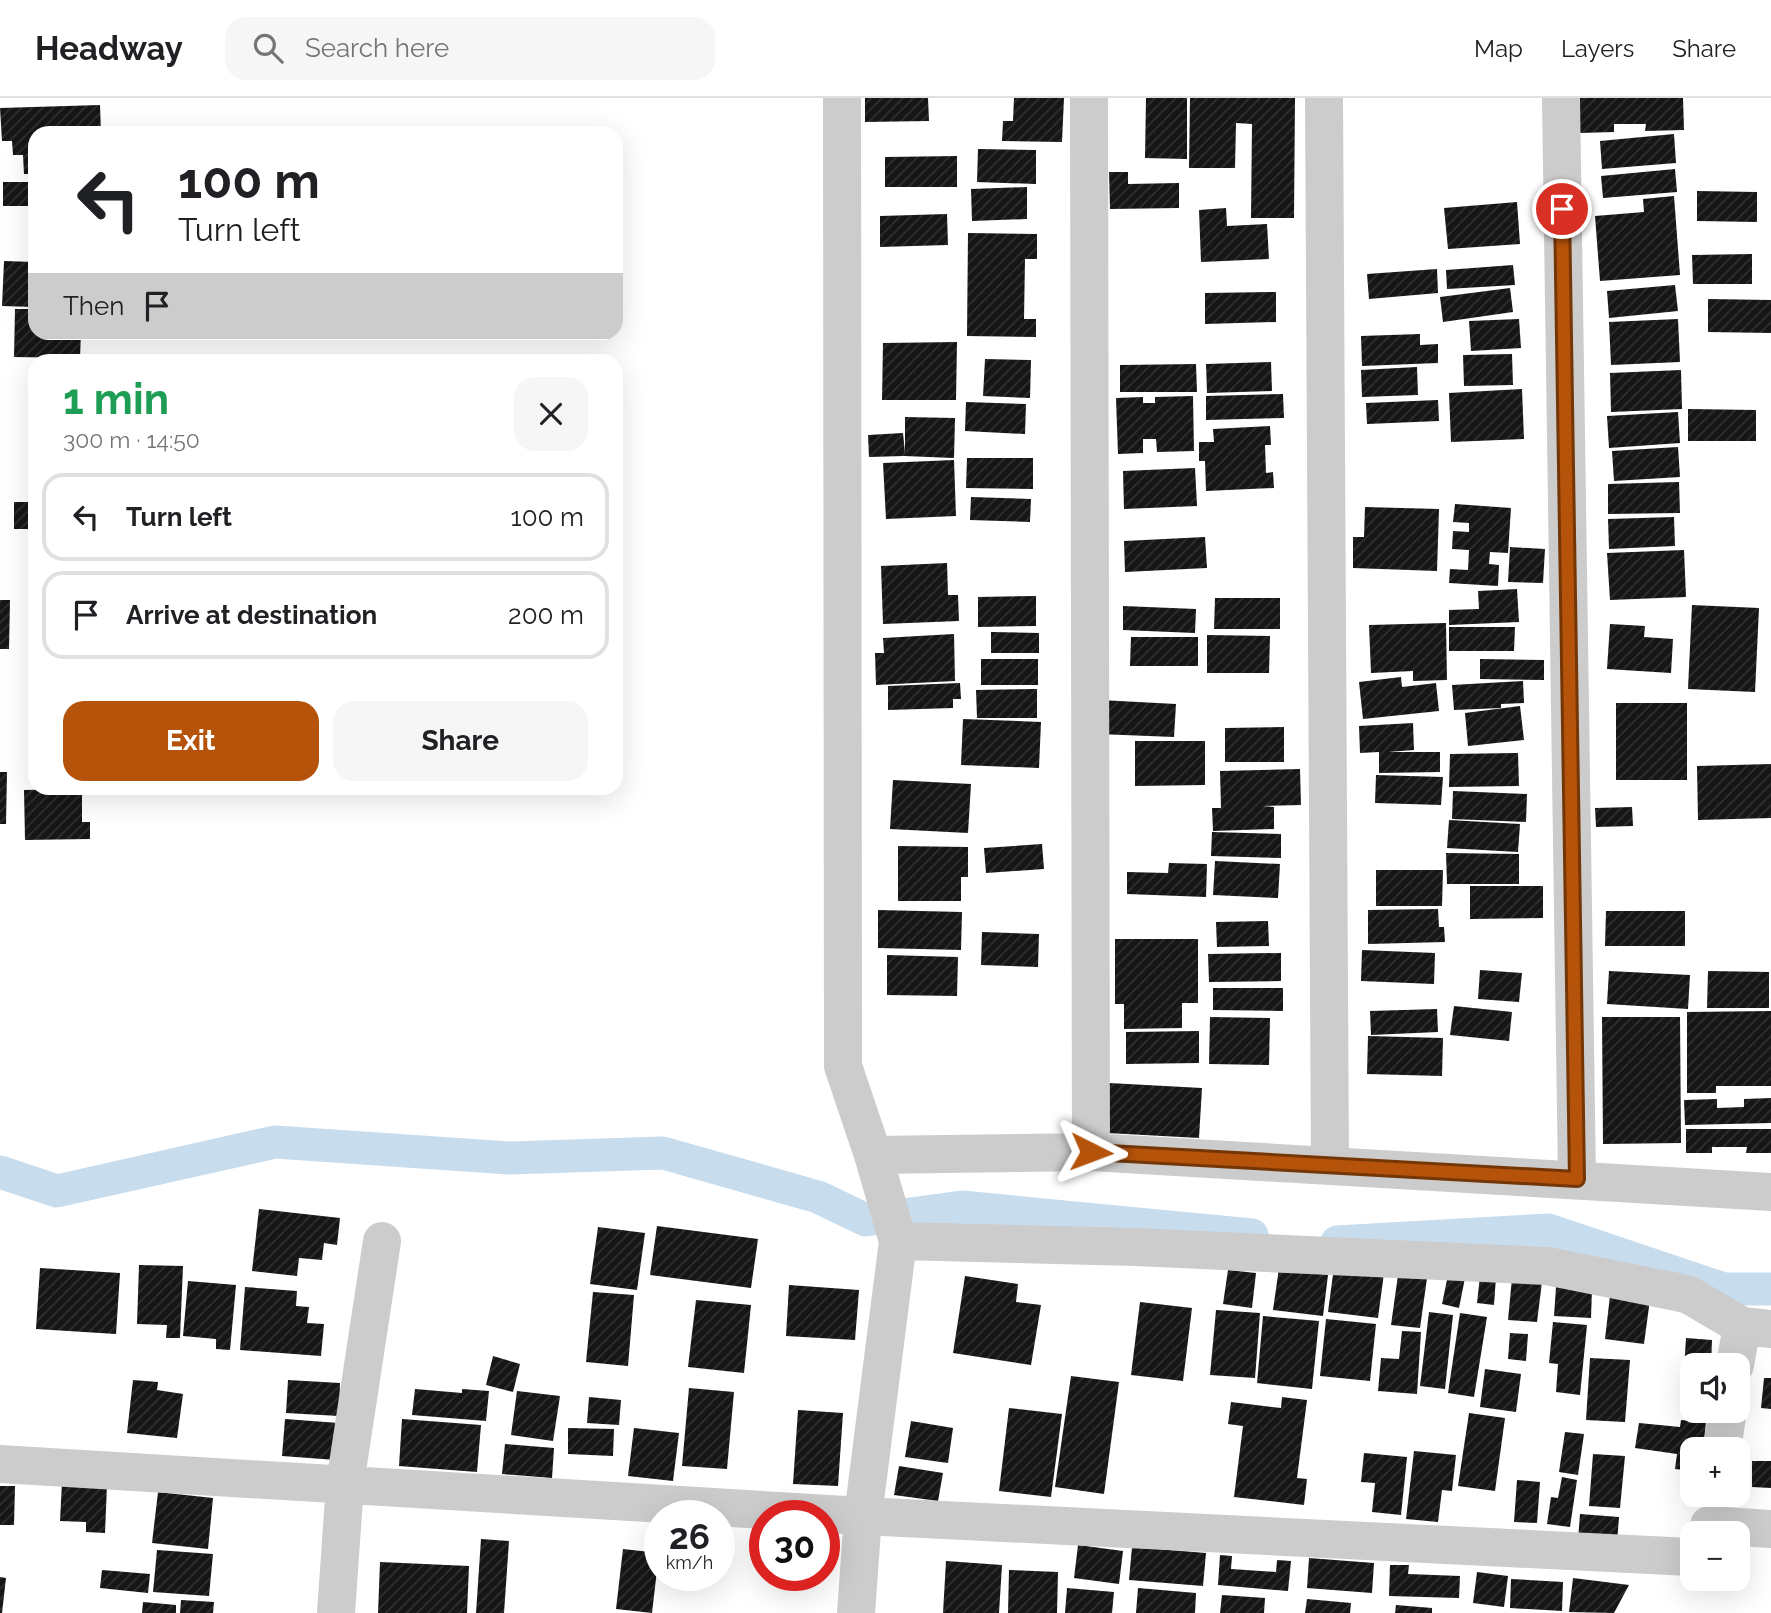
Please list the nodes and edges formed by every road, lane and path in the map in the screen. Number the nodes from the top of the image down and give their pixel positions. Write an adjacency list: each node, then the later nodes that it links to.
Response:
1 (842, 98): 6 (street)
2 (1089, 98): 5 (street)
3 (1324, 98): 7 (street)
4 (1561, 98): 8 (street)
5 (1091, 1152): 6 (street); 7 (street)
6 (873, 1155): 11 (street)
7 (1330, 1166): 8 (street)
8 (1577, 1179): 9 (street)
9 (1771, 1192)
10 (382, 1241): 15 (street)
11 (898, 1241): 12 (street); 16 (street)
12 (1756, 1328): 13 (street)
13 (1742, 1353)
14 (0, 1464): 15 (street)
15 (345, 1484): 16 (street); 20 (street)
16 (863, 1516): 19 (street); 21 (street)
17 (1750, 1528): 18 (street)
18 (1771, 1529)
19 (1680, 1557)
20 (336, 1613)
21 (856, 1613)

